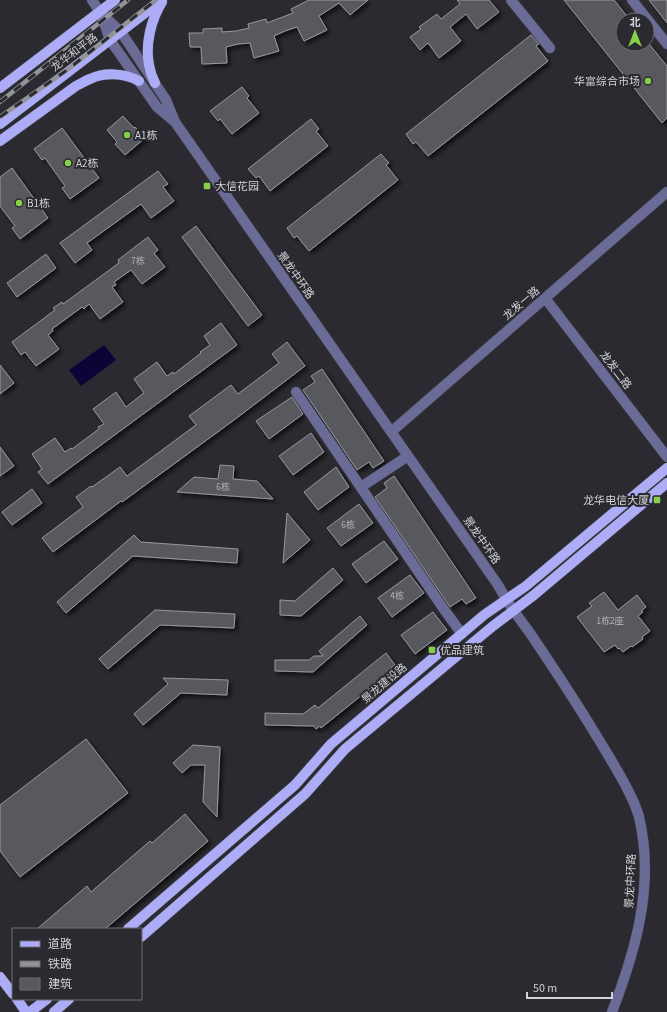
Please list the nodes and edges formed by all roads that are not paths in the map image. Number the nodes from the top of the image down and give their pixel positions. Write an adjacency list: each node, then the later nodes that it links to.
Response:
1 (92, 0): 6 (street, 景龙中环路)
2 (115, 0): 6 (main road, 龙华和平路)
3 (163, 0): 7 (main road, 龙华和平路); 12 (main road)
4 (511, 0): 10 (street)
5 (632, 0): 9 (street)
6 (100, 12): 7 (street, 景龙中环路); 8 (street, 景龙中环路); 13 (main road, 龙华和平路)
7 (121, 32): 8 (main road, 龙华和平路); 12 (street, 景龙中环路)
8 (110, 40): 11 (street, 景龙中环路); 15 (main road, 龙华和平路)
9 (667, 44)
10 (550, 48)
11 (138, 81): 14 (street, 景龙中环路); 16 (main road)
12 (155, 83): 14 (street, 景龙中环路)
13 (0, 88)
14 (175, 122): 20 (street, 景龙中环路)
15 (0, 124)
16 (0, 141)
17 (667, 192): 18 (street, 龙发一路)
18 (545, 298): 20 (street, 龙发一路); 22 (street, 龙发二路)
19 (296, 392): 25 (street)
20 (391, 432): 21 (street, 景龙中环路)
21 (408, 456): 25 (street); 26 (street, 景龙中环路)
22 (667, 457)
23 (667, 468): 26 (main road, 景龙建设路)
24 (667, 483): 27 (main road)
25 (360, 487): 28 (street)
26 (507, 600): 27 (street, 景龙中环路); 28 (main road, 景龙建设路)
27 (513, 610): 30 (main road); 39 (street, 景龙中环路)
28 (462, 634): 29 (main road, 景龙建设路)
29 (129, 928)
30 (142, 936)
31 (0, 977): 32 (main road)
32 (12, 993)
33 (17, 1000): 36 (main road)
34 (46, 1000): 37 (main road)
35 (68, 1000): 38 (main road)
36 (26, 1012)
37 (30, 1012)
38 (54, 1012)
39 (612, 1012)

